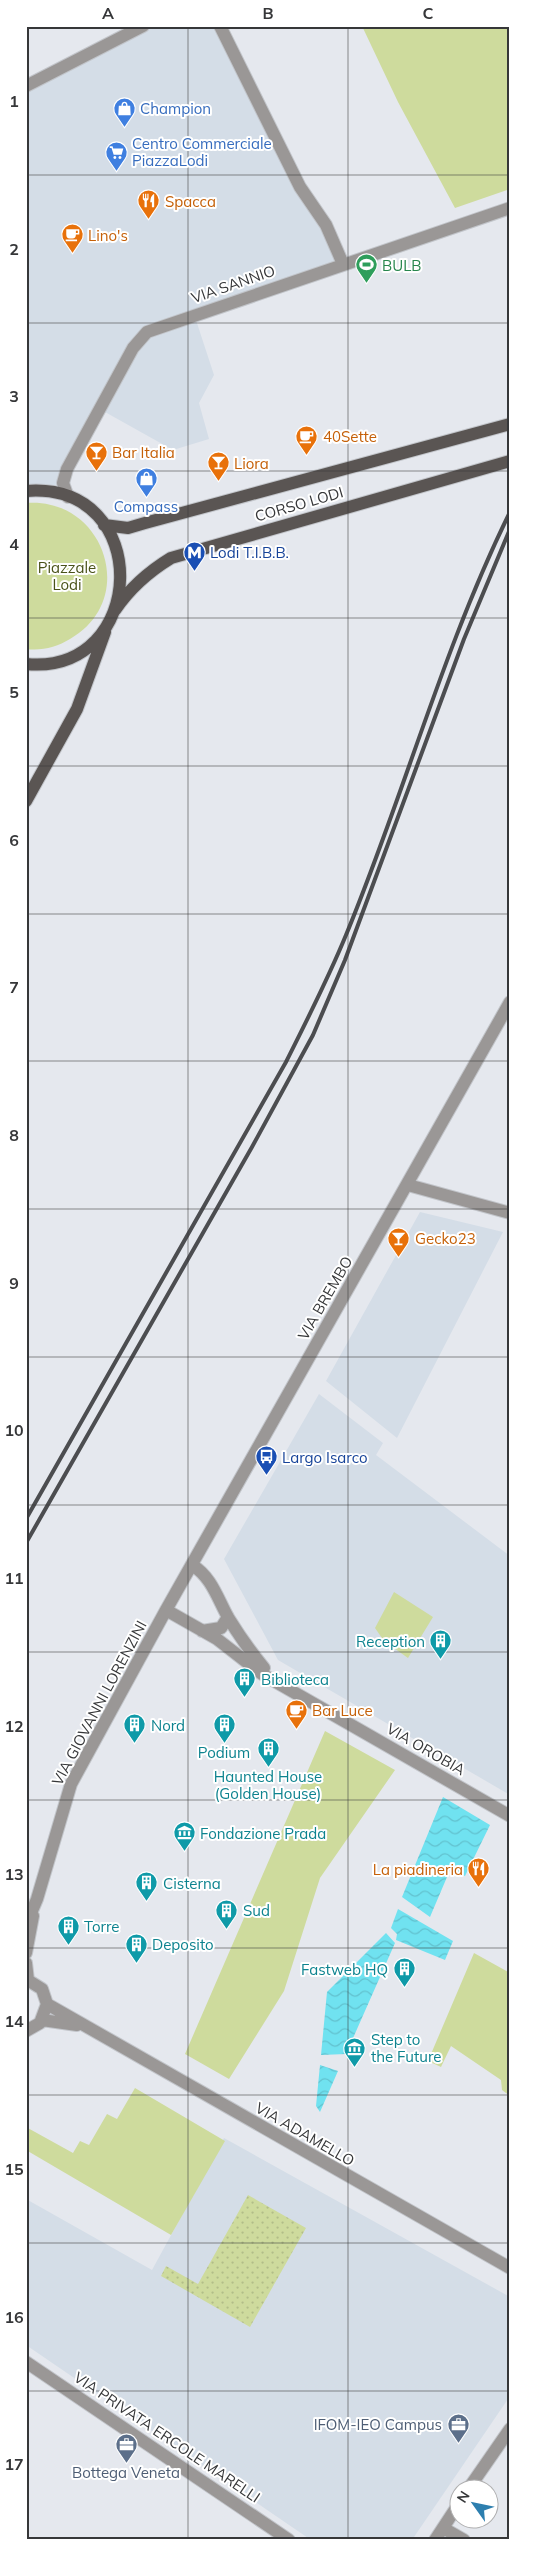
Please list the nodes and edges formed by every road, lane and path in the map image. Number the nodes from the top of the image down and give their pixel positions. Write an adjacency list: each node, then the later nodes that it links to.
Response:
1 (220, 26): 5 (street)
2 (134, 28): 3 (street)
3 (26, 86)
4 (510, 208): 5 (street, VIA SANNIO)
5 (343, 264): 9 (street, VIA SANNIO)
6 (510, 424): 10 (main road, CORSO LODI)
7 (510, 461): 11 (main road, CORSO LODI)
8 (26, 491): 9 (main road)
9 (68, 497): 10 (main road)
10 (104, 525): 11 (main road)
11 (115, 610): 12 (main road)
12 (107, 625): 13 (main road); 14 (main road)
13 (26, 664)
14 (26, 801)
15 (510, 1002): 16 (street, VIA BREMBO)
16 (408, 1185): 17 (street); 18 (street, VIA BREMBO)
17 (510, 1213)
18 (192, 1565): 19 (street, VIA BREMBO); 20 (street)
19 (166, 1610): 21 (street); 24 (street, VIA GIOVANNI LORENZINI)
20 (228, 1617): 21 (street); 22 (street)
21 (202, 1630): 22 (street)
22 (275, 1681): 23 (street, VIA OROBIA)
23 (510, 1816)
24 (37, 1899): 25 (street, VIA GIOVANNI LORENZINI); 26 (street, VIA GIOVANNI LORENZINI)
25 (26, 1925)
26 (26, 1953)
27 (26, 1963): 28 (street)
28 (27, 1980): 29 (street)
29 (47, 2004): 30 (street); 31 (street)
30 (42, 2020): 31 (street); 32 (street)
31 (84, 2027): 33 (street, VIA ADAMELLO)
32 (26, 2031)
33 (510, 2268)
34 (26, 2362): 39 (street, VIA PRIVATA ERCOLE MARELLI)
35 (510, 2429): 36 (street)
36 (476, 2478)
37 (448, 2520): 38 (street)
38 (443, 2528): 40 (street); 41 (street)
39 (289, 2540)
40 (435, 2540)
41 (464, 2540)

